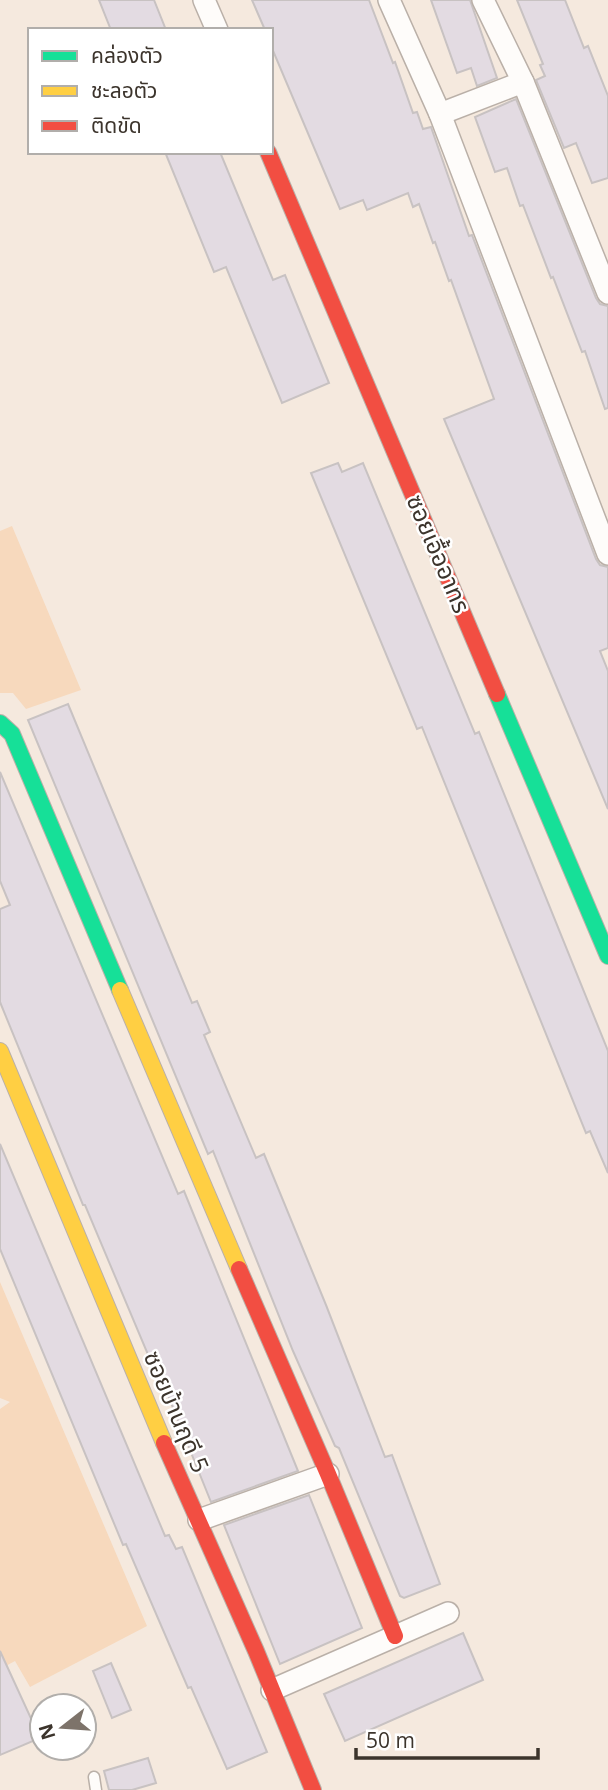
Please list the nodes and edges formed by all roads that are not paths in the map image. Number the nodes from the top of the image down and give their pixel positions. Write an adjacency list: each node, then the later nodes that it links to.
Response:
1 (204, 0): 4 (street)
2 (389, 0): 6 (street)
3 (484, 0): 5 (street)
4 (216, 28)
5 (523, 82): 6 (street); 8 (street)
6 (440, 114): 9 (street)
7 (269, 154): 11 (street, ซอยเอื้ออาทร)
8 (608, 293)
9 (608, 554)
10 (0, 723): 13 (street)
11 (608, 956)
12 (0, 1051): 14 (street, ซอยบ้านฤดี 5)
13 (328, 1474): 14 (street); 16 (street)
14 (199, 1520): 17 (street, ซอยบ้านฤดี 5)
15 (448, 1613): 16 (street)
16 (395, 1636): 17 (street)
17 (272, 1689): 20 (street, ซอยบ้านฤดี 5)
18 (94, 1777): 19 (lane)
19 (96, 1790)
20 (313, 1790)

